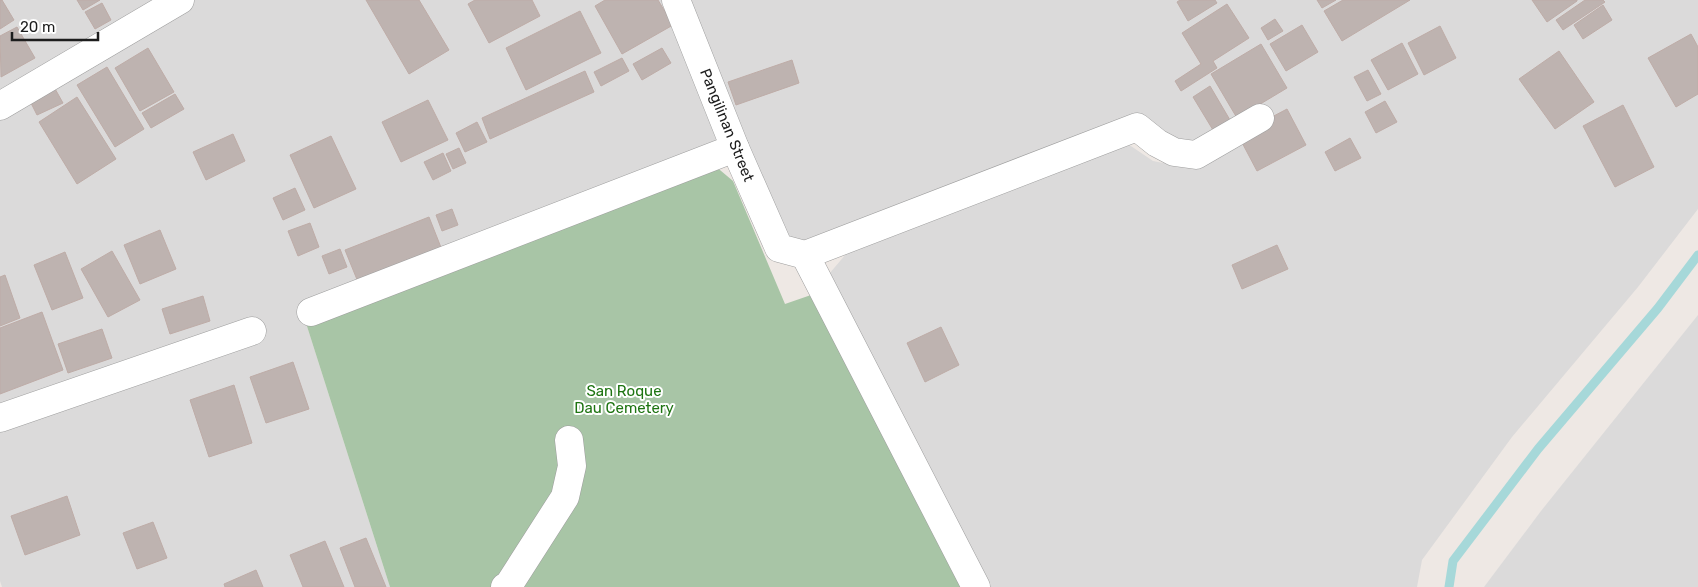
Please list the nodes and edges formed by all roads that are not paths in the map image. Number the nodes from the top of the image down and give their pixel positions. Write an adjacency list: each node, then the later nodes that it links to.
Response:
1 (180, 0): 3 (street)
2 (676, 0): 5 (street, Pangilinan Street)
3 (0, 106)
4 (1260, 118): 6 (street)
5 (735, 148): 6 (street, Pangilinan Street); 7 (street)
6 (792, 252): 12 (street, Pangilinan Street)
7 (311, 312)
8 (252, 331): 9 (street)
9 (0, 418)
10 (569, 440): 11 (street)
11 (505, 587)
12 (976, 587)

